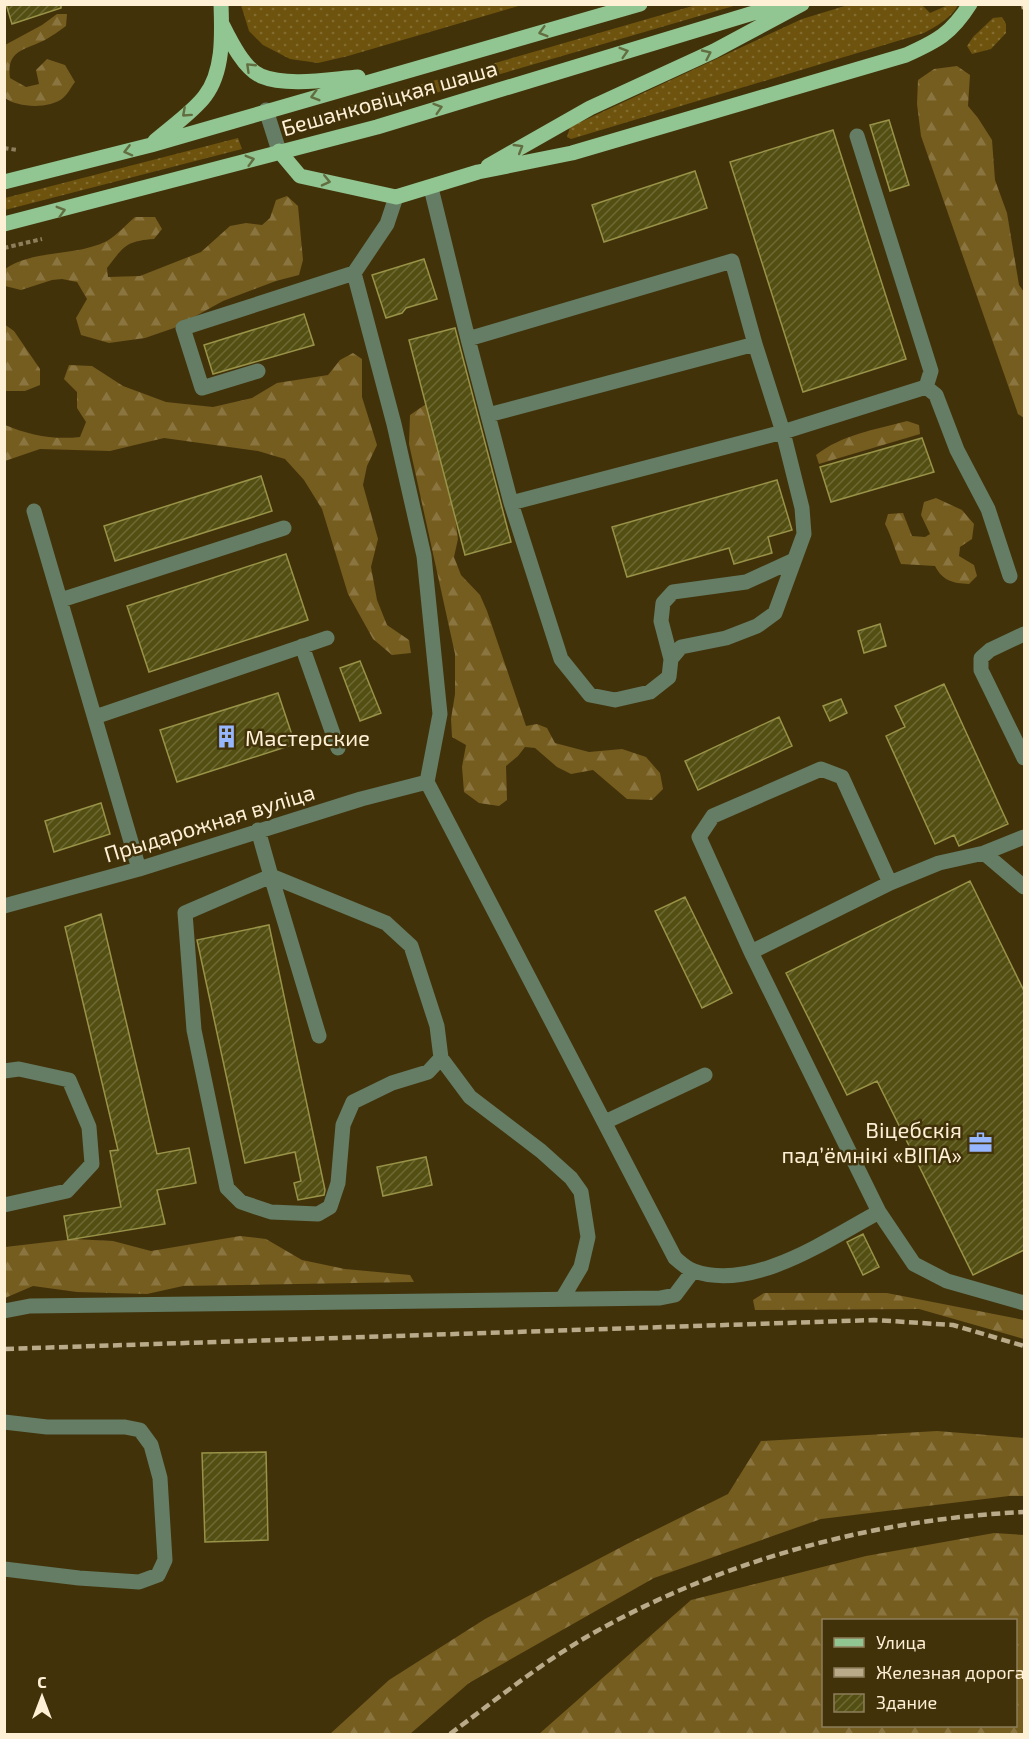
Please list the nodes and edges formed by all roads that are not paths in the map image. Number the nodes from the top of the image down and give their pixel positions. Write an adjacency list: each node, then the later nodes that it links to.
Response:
1 (221, 4): 6 (main road)
2 (640, 4): 7 (main road, Бешанковіцкая шаша, one-way to 7)
3 (783, 4): 12 (main road, Бешанковіцкая шаша, one-way to 3)
4 (802, 4): 9 (main road, one-way to 4)
5 (970, 4): 13 (main road)
6 (222, 24): 7 (main road, one-way to 6); 11 (main road, one-way to 11)
7 (388, 75): 8 (main road, Бешанковіцкая шаша, one-way to 8)
8 (266, 111): 11 (main road, Бешанковіцкая шаша); 12 (street)
9 (559, 124): 13 (main road); 14 (main road, one-way to 9)
10 (858, 136): 23 (street)
11 (151, 145): 15 (main road, Бешанковіцкая шаша, one-way to 15)
12 (279, 152): 17 (main road, one-way to 17); 18 (main road, Бешанковіцкая шаша, one-way to 12)
13 (572, 153): 14 (main road)
14 (478, 172): 16 (main road)
15 (4, 182)
16 (431, 188): 17 (main road); 20 (street)
17 (396, 197): 19 (street)
18 (4, 224)
19 (354, 273): 22 (street); 39 (street)
20 (468, 339): 21 (street); 24 (street)
21 (754, 344): 24 (street); 25 (street)
22 (258, 371)
23 (926, 387): 25 (street); 30 (street)
24 (488, 415): 26 (street)
25 (783, 432): 26 (street); 29 (street)
26 (511, 503): 35 (street)
27 (34, 511): 31 (street)
28 (284, 528): 31 (street)
29 (795, 560): 35 (street); 35 (street)
30 (1010, 576)
31 (61, 600): 36 (street)
32 (1024, 634): 38 (street)
33 (327, 638): 34 (street)
34 (302, 646): 36 (street); 37 (street)
35 (671, 659)
36 (95, 717): 43 (street)
37 (339, 748)
38 (1024, 758)
39 (427, 782): 40 (street, Прыдарожная вуліца); 53 (street)
40 (258, 830): 43 (street, Прыдарожная вуліца); 44 (street)
41 (1024, 837): 42 (street)
42 (984, 853): 45 (street); 46 (street)
43 (139, 869): 47 (street, Прыдарожная вуліца)
44 (271, 876): 49 (street); 50 (street); 50 (street)
45 (890, 883): 48 (street); 48 (street)
46 (1024, 887)
47 (4, 906)
48 (751, 952): 55 (street)
49 (319, 1036)
50 (441, 1058): 57 (street)
51 (4, 1071): 54 (street)
52 (705, 1075): 53 (street)
53 (605, 1122): 56 (street)
54 (4, 1205)
55 (879, 1212): 56 (street); 58 (street)
56 (693, 1271): 57 (street)
57 (562, 1299): 59 (street)
58 (1024, 1303)
59 (4, 1311)
60 (4, 1422): 61 (street)
61 (4, 1569)

